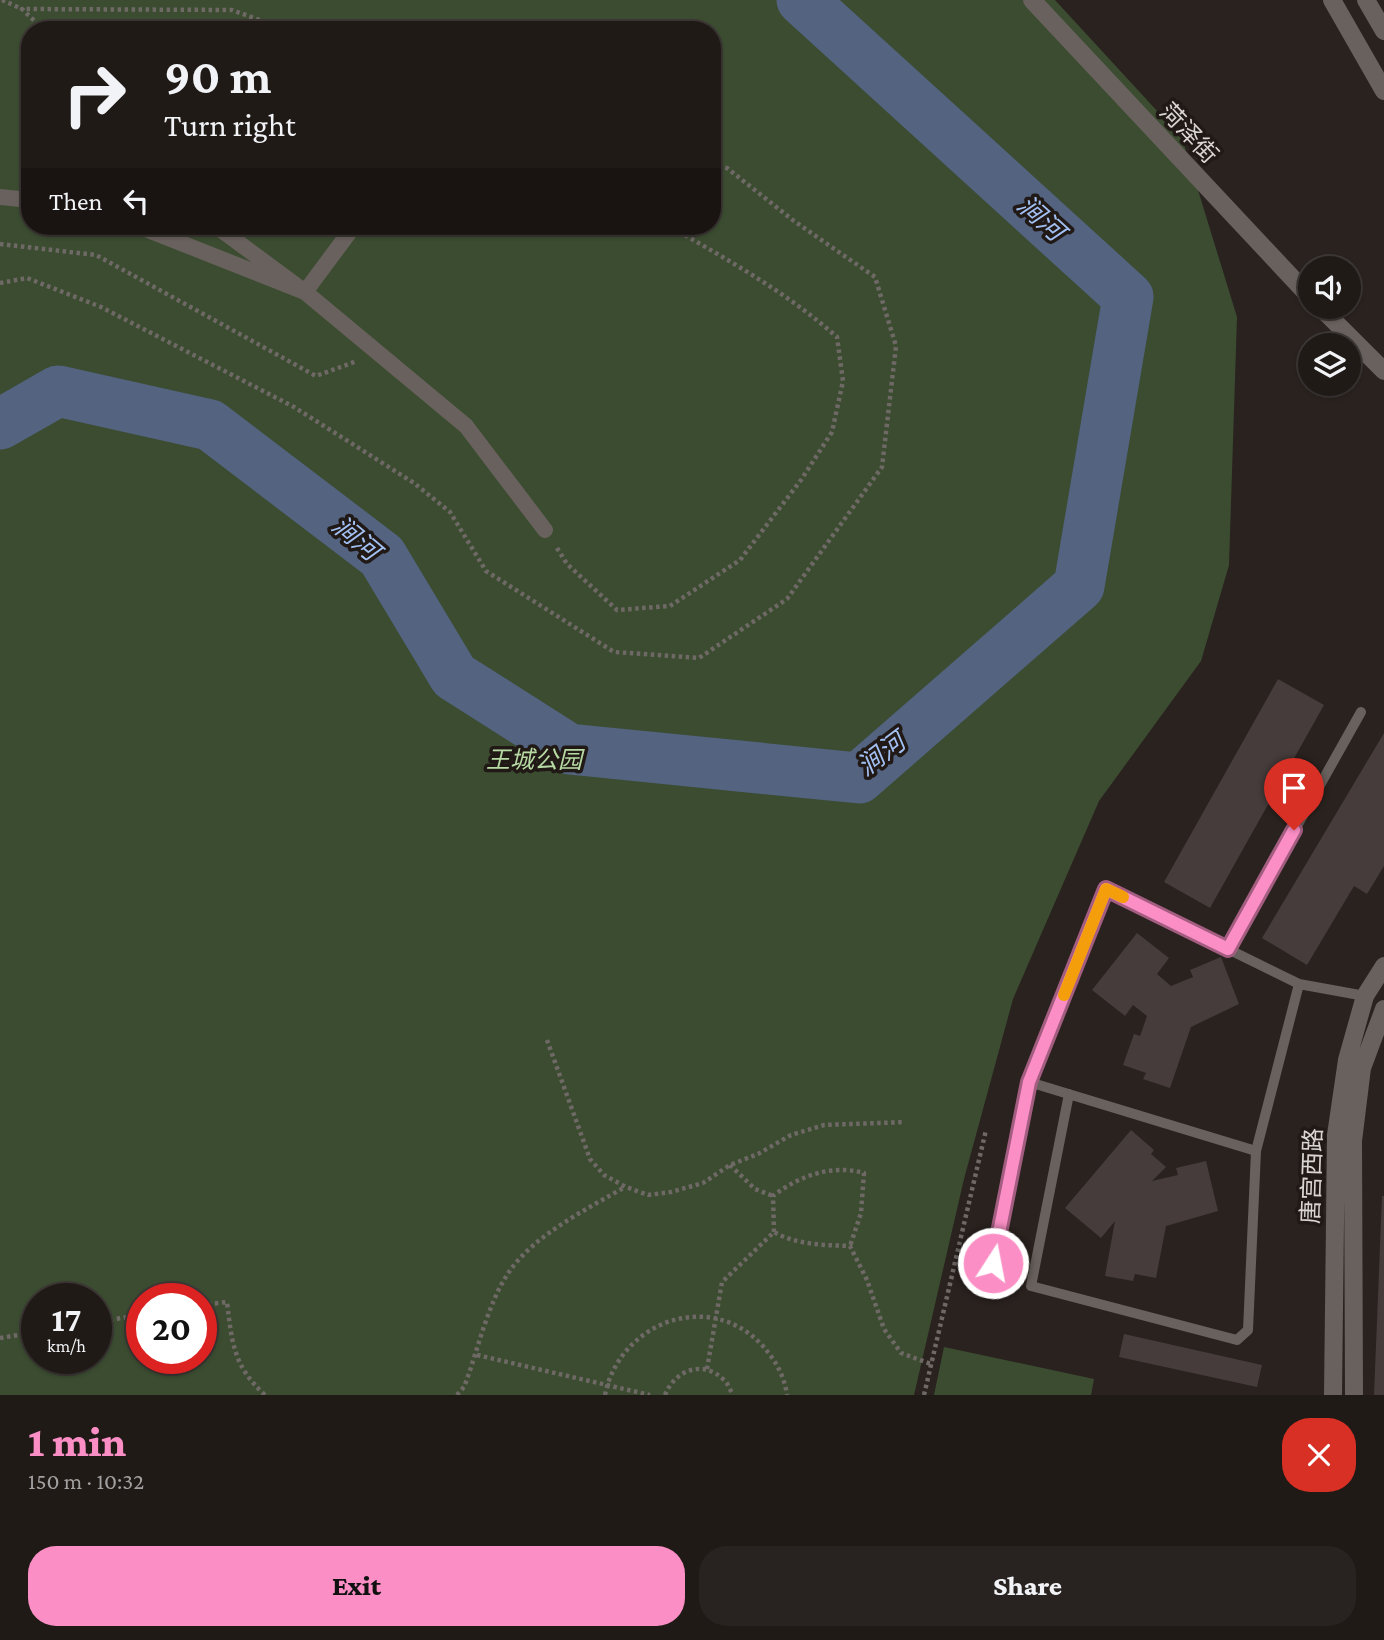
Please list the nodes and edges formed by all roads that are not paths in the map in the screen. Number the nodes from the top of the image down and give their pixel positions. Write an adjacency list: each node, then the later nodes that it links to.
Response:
1 (1032, 0): 11 (street, 菏泽街)
2 (1332, 0): 5 (street)
3 (1366, 0): 4 (street)
4 (1384, 31)
5 (1384, 91)
6 (0, 197): 7 (street)
7 (21, 199)
8 (161, 235): 12 (street)
9 (228, 235): 12 (street)
10 (347, 235): 12 (street)
11 (1298, 284)
12 (305, 292): 15 (street)
13 (1332, 319): 14 (street)
14 (1384, 371)
15 (545, 530)
16 (1361, 712): 17 (lane)
17 (1228, 949): 19 (lane); 22 (lane)
18 (1384, 966): 20 (street, 唐宫西路)
19 (1298, 984): 20 (lane); 24 (lane)
20 (1366, 996): 26 (street, 唐宫西路)
21 (1384, 1010): 27 (street, 唐宫西路)
22 (1029, 1082): 23 (lane); 25 (lane)
23 (1069, 1094): 24 (lane); 24 (lane)
24 (1256, 1150)
25 (988, 1289)
26 (1333, 1395)
27 (1354, 1395)

